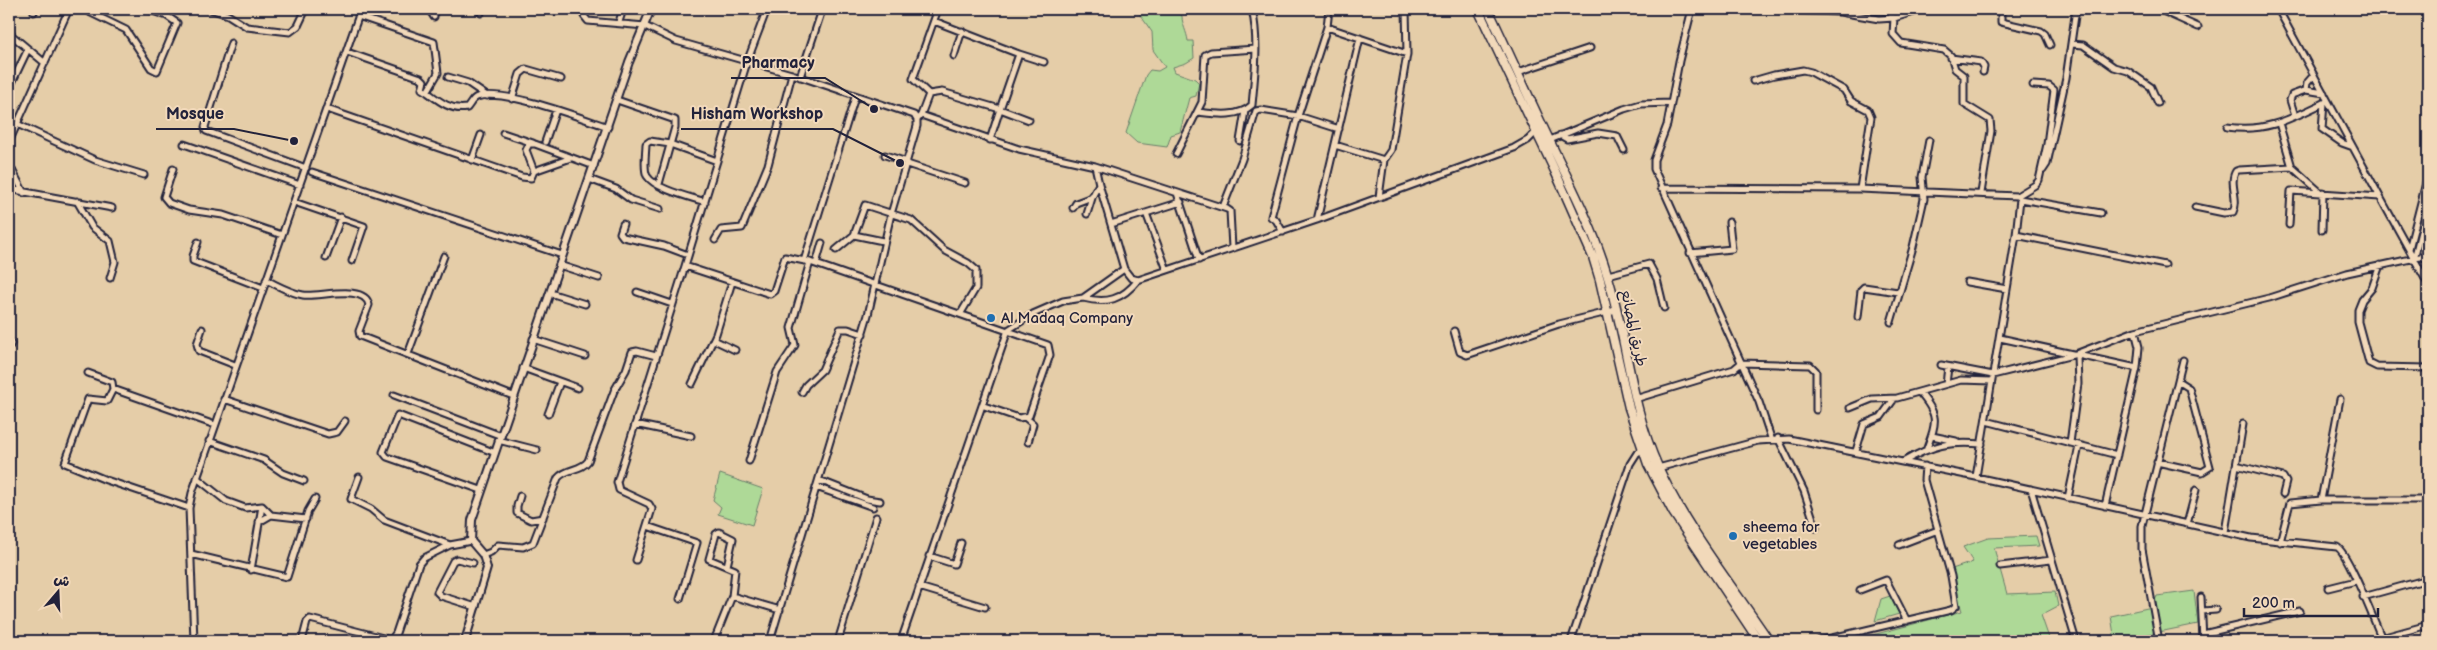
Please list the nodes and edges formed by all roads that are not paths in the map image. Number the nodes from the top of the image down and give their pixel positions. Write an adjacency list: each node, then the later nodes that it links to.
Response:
1 (68, 9): 55 (street)
2 (87, 9): 3 (street)
3 (147, 9)
4 (210, 9): 5 (street)
5 (306, 9)
6 (361, 9): 31 (street)
7 (429, 9): 32 (street)
8 (586, 9): 35 (street)
9 (623, 9): 35 (street)
10 (650, 9): 36 (street)
11 (767, 9): 53 (street)
12 (924, 9): 28 (street)
13 (1252, 9): 47 (street)
14 (1329, 9): 37 (street)
15 (1406, 9): 50 (street)
16 (1478, 9): 93 (main road, طريق المصانع)
17 (1488, 9): 56 (main road, طريق المصانع)
18 (1692, 9): 75 (street)
19 (1756, 9): 20 (street)
20 (1775, 9): 33 (street)
21 (1892, 9): 33 (street)
22 (1924, 9): 33 (street)
23 (2001, 9): 44 (street)
24 (2076, 9): 43 (street)
25 (2158, 9): 38 (street)
26 (2278, 9): 59 (street)
27 (2417, 9): 29 (street)
28 (937, 11): 34 (street)
29 (2428, 12)
30 (821, 13): 61 (street)
31 (358, 16): 48 (street); 67 (street)
32 (434, 17)
33 (1893, 18): 52 (street)
34 (934, 21): 39 (street); 69 (street)
35 (619, 22): 36 (street)
36 (645, 26): 53 (street); 73 (street)
37 (1327, 27): 41 (street); 83 (street)
38 (2198, 27)
39 (962, 30): 49 (street); 51 (street)
40 (9, 33): 46 (street)
41 (1360, 38): 50 (street); 92 (street)
42 (231, 43): 120 (street)
43 (2072, 44): 76 (street); 124 (street)
44 (2050, 45)
45 (1590, 48): 56 (street)
46 (28, 49): 55 (street); 65 (street)
47 (1256, 49): 80 (street); 81 (street)
48 (347, 52): 67 (street); 77 (street)
49 (1019, 54): 54 (street); 78 (street)
50 (1407, 54): 113 (street)
51 (954, 56)
52 (1952, 58): 57 (street); 139 (street)
53 (747, 62): 58 (street); 114 (street)
54 (1044, 62)
55 (45, 64): 88 (street)
56 (1518, 72): 98 (main road, طريق المصانع)
57 (1982, 72)
58 (792, 74): 61 (street); 169 (street)
59 (2314, 75): 66 (street); 68 (street)
60 (448, 77): 70 (street)
61 (800, 77): 71 (street)
62 (561, 79): 72 (street)
63 (1753, 81): 134 (street)
64 (2033, 85): 124 (street)
65 (9, 89)
66 (2306, 90): 68 (street); 84 (street)
67 (427, 92): 70 (street)
68 (2324, 93): 74 (street)
69 (928, 94): 78 (street); 82 (street)
70 (487, 96): 72 (street)
71 (855, 97): 85 (street); 185 (street)
72 (512, 99): 79 (street)
73 (617, 100): 89 (street); 105 (street)
74 (2326, 102): 84 (street); 107 (street); 107 (street)
75 (1670, 103): 96 (street); 132 (street)
76 (2158, 103)
77 (327, 109): 112 (street); 120 (street)
78 (1000, 109): 86 (street); 97 (street)
79 (556, 110): 89 (street); 102 (street)
80 (1245, 111): 81 (street); 100 (street)
81 (1198, 112): 109 (street)
82 (921, 115): 85 (street); 97 (street)
83 (1298, 116): 92 (street); 149 (street); 165 (street)
84 (2295, 116): 87 (street)
85 (917, 120): 115 (street)
86 (1029, 120)
87 (2279, 123): 90 (street); 119 (street)
88 (17, 124): 91 (street); 125 (street)
89 (608, 127): 117 (street)
90 (2227, 127)
91 (12, 129): 101 (street)
92 (1339, 129): 106 (street)
93 (1536, 131): 143 (street); 211 (main road, طريق المصانع)
94 (502, 133): 104 (street)
95 (481, 135): 112 (street)
96 (1560, 135): 98 (street); 108 (street)
97 (990, 140): 118 (street)
98 (1550, 140): 192 (main road, طريق المصانع)
99 (1929, 140): 135 (street)
100 (1240, 141)
101 (9, 142)
102 (545, 142)
103 (184, 144): 131 (street)
104 (535, 144): 111 (street); 122 (street)
105 (670, 144): 114 (street); 129 (street); 129 (street)
106 (1335, 145): 113 (street); 159 (street)
107 (2353, 147): 142 (street)
108 (1624, 150)
109 (1176, 154)
110 (885, 156): 115 (street)
111 (571, 157): 117 (street); 122 (street)
112 (472, 160): 122 (street)
113 (1384, 160): 143 (street)
114 (717, 161): 146 (street)
115 (907, 163): 128 (street); 156 (street)
116 (9, 164): 137 (street)
117 (594, 166): 127 (street)
118 (1095, 166): 130 (street); 138 (street)
119 (2292, 167): 136 (street); 150 (street)
120 (306, 168): 131 (street)
121 (174, 169): 167 (street)
122 (534, 171)
123 (312, 172): 177 (street)
124 (2042, 172): 141 (street)
125 (144, 175)
126 (2428, 175): 174 (street)
127 (590, 179): 153 (street); 177 (street)
128 (965, 183)
129 (659, 184): 146 (street)
130 (1100, 184): 140 (street); 162 (street)
131 (300, 185): 145 (street)
132 (1661, 188): 134 (street); 176 (street)
133 (9, 189): 137 (street)
134 (1860, 189): 135 (street)
135 (1922, 191): 139 (street); 204 (street)
136 (2321, 192): 142 (street); 163 (street); 164 (street)
137 (24, 193): 144 (street)
138 (1177, 193): 147 (street); 149 (street)
139 (1980, 193): 141 (street)
140 (1092, 197): 152 (street); 157 (street)
141 (2019, 197): 155 (street); 166 (street)
142 (2380, 197): 174 (street)
143 (1379, 198): 159 (street)
144 (77, 201): 151 (street); 193 (street)
145 (294, 202): 158 (street); 167 (street)
146 (705, 202): 178 (street)
147 (1180, 202): 154 (street); 183 (street)
148 (2428, 204): 181 (street)
149 (1223, 207): 173 (street)
150 (2195, 207)
151 (112, 208)
152 (1073, 208)
153 (660, 209)
154 (1146, 212): 162 (street); 191 (street)
155 (2101, 213)
156 (890, 214): 168 (street); 170 (street); 212 (street)
157 (1087, 214)
158 (341, 218): 180 (street); 184 (street)
159 (1317, 220): 165 (street)
160 (1729, 222): 176 (street)
161 (622, 224): 178 (street)
162 (1111, 224): 190 (street)
163 (2289, 225)
164 (2322, 230)
165 (1283, 232): 173 (street)
166 (2016, 234): 187 (street); 202 (street)
167 (282, 235): 195 (street)
168 (854, 235): 170 (street); 175 (street)
169 (714, 240)
170 (883, 241): 200 (street)
171 (198, 242): 201 (street)
172 (822, 243): 185 (street)
173 (1232, 248): 183 (street)
174 (2409, 249): 181 (street)
175 (836, 250)
176 (1690, 252): 231 (street)
177 (562, 255): 186 (street)
178 (688, 255): 189 (street)
179 (444, 256): 226 (street)
180 (326, 258)
181 (2414, 258): 182 (street); 188 (street); 199 (street)
182 (2428, 258)
183 (1199, 260): 191 (street)
184 (352, 261)
185 (810, 262): 197 (street); 200 (street); 281 (street)
186 (560, 265): 194 (street); 205 (street)
187 (2165, 265)
188 (2380, 265): 218 (street); 237 (street)
189 (684, 266): 197 (street); 208 (street)
190 (1124, 269): 196 (street); 206 (street)
191 (1167, 270): 196 (street)
192 (1608, 275): 209 (street); 210 (main road, طريق المصانع)
193 (110, 278)
194 (599, 278)
195 (266, 280): 201 (street); 226 (street)
196 (1138, 280): 206 (street)
197 (732, 282): 223 (street)
198 (1967, 282): 202 (street)
199 (2428, 284)
200 (874, 285): 212 (street); 219 (street)
201 (263, 288): 233 (street)
202 (2007, 289): 220 (street)
203 (637, 292): 208 (street)
204 (1898, 292): 213 (street); 214 (street)
205 (550, 293): 207 (street); 222 (street)
206 (1083, 298): 216 (street)
207 (585, 304)
208 (672, 304): 229 (street)
209 (1664, 308)
210 (1616, 310): 211 (street); 253 (main road, طريق المصانع)
211 (1608, 311): 217 (street); 275 (main road, طريق المصانع)
212 (961, 313): 216 (street)
213 (1858, 318)
214 (1891, 322)
215 (202, 329): 233 (street)
216 (1008, 330): 254 (street); 258 (street)
217 (1454, 331)
218 (2134, 331): 227 (street); 236 (street)
219 (863, 334): 246 (street); 290 (street)
220 (2000, 338): 227 (street); 239 (street)
221 (9, 339): 224 (street)
222 (533, 339): 228 (street); 235 (street)
223 (714, 340): 225 (street); 242 (street)
224 (9, 347)
225 (735, 350)
226 (408, 354): 249 (street)
227 (2075, 355): 236 (street); 239 (street); 272 (street)
228 (585, 356)
229 (656, 356): 262 (street); 310 (street)
230 (2182, 360): 240 (street)
231 (1741, 363): 253 (street); 256 (street); 267 (street)
232 (1941, 365): 234 (street)
233 (235, 366): 250 (street)
234 (1948, 367): 239 (street); 243 (street)
235 (523, 368): 241 (street); 249 (street)
236 (2138, 368): 280 (street)
237 (2428, 368)
238 (88, 373): 245 (street)
239 (1992, 378): 243 (street); 260 (street)
240 (2178, 380): 283 (street); 283 (street)
241 (560, 382): 244 (street); 257 (street)
242 (692, 384)
243 (1946, 384): 247 (street)
244 (578, 388)
245 (113, 389): 261 (street); 306 (street)
246 (802, 392)
247 (1920, 392): 251 (street); 265 (street)
248 (394, 395): 266 (street)
249 (513, 396): 266 (street)
250 (224, 399): 259 (street); 261 (street)
251 (1894, 399): 255 (street); 278 (street)
252 (2340, 399): 300 (street)
253 (1635, 400): 275 (main road, طريق المصانع)
254 (984, 406): 258 (street); 325 (street)
255 (1850, 408)
256 (1816, 410)
257 (548, 414)
258 (1026, 418): 270 (street)
259 (345, 421)
260 (1986, 421): 272 (street); 273 (street)
261 (215, 424): 269 (street)
262 (635, 424): 264 (street); 314 (street)
263 (2243, 424): 284 (street)
264 (690, 436)
265 (1932, 436): 271 (street); 276 (street)
266 (498, 437): 277 (street); 279 (street)
267 (1771, 438): 268 (street); 286 (street)
268 (1778, 438): 278 (street); 315 (street)
269 (209, 441): 289 (street); 291 (street)
270 (1028, 442)
271 (1962, 442): 273 (street); 276 (street)
272 (2070, 443): 274 (street)
273 (1982, 444): 288 (street)
274 (2079, 446): 280 (street); 298 (street)
275 (1646, 448): 286 (main road, طريق المصانع); 350 (main road, طريق المصانع); 363 (street)
276 (1927, 448): 282 (street)
277 (537, 450)
278 (1856, 451): 282 (street)
279 (494, 452): 294 (street); 294 (street)
280 (2117, 456): 304 (street)
281 (749, 461)
282 (1903, 462): 285 (street)
283 (2157, 462): 307 (street)
284 (2236, 465): 296 (street); 317 (street)
285 (1925, 466): 288 (street); 316 (street)
286 (1658, 468): 348 (main road, طريق المصانع)
287 (358, 477): 321 (street)
288 (1976, 477): 293 (street)
289 (197, 478): 303 (street); 306 (street)
290 (819, 480): 292 (street); 302 (street)
291 (304, 481)
292 (816, 487): 305 (street); 343 (street)
293 (2031, 489): 298 (street); 327 (street)
294 (481, 490): 318 (street)
295 (2196, 490): 313 (street)
296 (2283, 494)
297 (520, 496): 310 (street)
298 (2068, 498): 304 (street)
299 (315, 499): 311 (street)
300 (2321, 500): 301 (street); 319 (street)
301 (2428, 500)
302 (880, 501)
303 (262, 506): 308 (street); 312 (street)
304 (2105, 506): 307 (street)
305 (873, 507)
306 (189, 508): 323 (street)
307 (2143, 514): 313 (street); 368 (street)
308 (271, 515): 311 (street); 312 (street)
309 (876, 517): 361 (street)
310 (543, 518): 324 (street)
311 (306, 519): 331 (street)
312 (259, 522): 331 (street)
313 (2187, 524): 317 (street)
314 (648, 526): 326 (street); 340 (street)
315 (1816, 528)
316 (1938, 530): 322 (street); 347 (street)
317 (2225, 532): 319 (street)
318 (472, 542): 321 (street); 324 (street)
319 (2280, 542): 333 (street)
320 (961, 543): 325 (street)
321 (450, 545): 351 (street)
322 (1899, 545)
323 (191, 554): 331 (street); 355 (street)
324 (483, 555): 341 (street)
325 (930, 556): 334 (street)
326 (636, 560)
327 (2052, 560): 330 (street); 367 (street)
328 (473, 563): 341 (street)
329 (727, 566): 329 (street); 337 (street)
330 (2000, 566)
331 (251, 570)
332 (2428, 579): 339 (street)
333 (2356, 580): 335 (street); 339 (street)
334 (919, 587): 342 (street); 353 (street)
335 (2328, 588)
336 (1860, 590): 347 (street)
337 (732, 596): 343 (street); 359 (street)
338 (2201, 597): 345 (street)
339 (2363, 597): 354 (street)
340 (680, 599)
341 (476, 606): 358 (street)
342 (984, 607)
343 (780, 610): 360 (street)
344 (2216, 610): 345 (street)
345 (2202, 611): 352 (street)
346 (2300, 611): 352 (street)
347 (1907, 621): 366 (street)
348 (1759, 625): 350 (main road); 365 (main road, طريق المصانع)
349 (2428, 625): 354 (street)
350 (1750, 629): 364 (main road, طريق المصانع)
351 (362, 633): 356 (street); 357 (street)
352 (2203, 634): 369 (street)
353 (902, 639): 362 (street)
354 (2382, 640)
355 (194, 641)
356 (302, 641)
357 (360, 641)
358 (465, 641)
359 (714, 641)
360 (770, 641)
361 (838, 641)
362 (909, 641)
363 (1571, 641)
364 (1759, 641)
365 (1769, 641)
366 (1819, 641)
367 (2076, 641)
368 (2159, 641)
369 (2203, 641)

